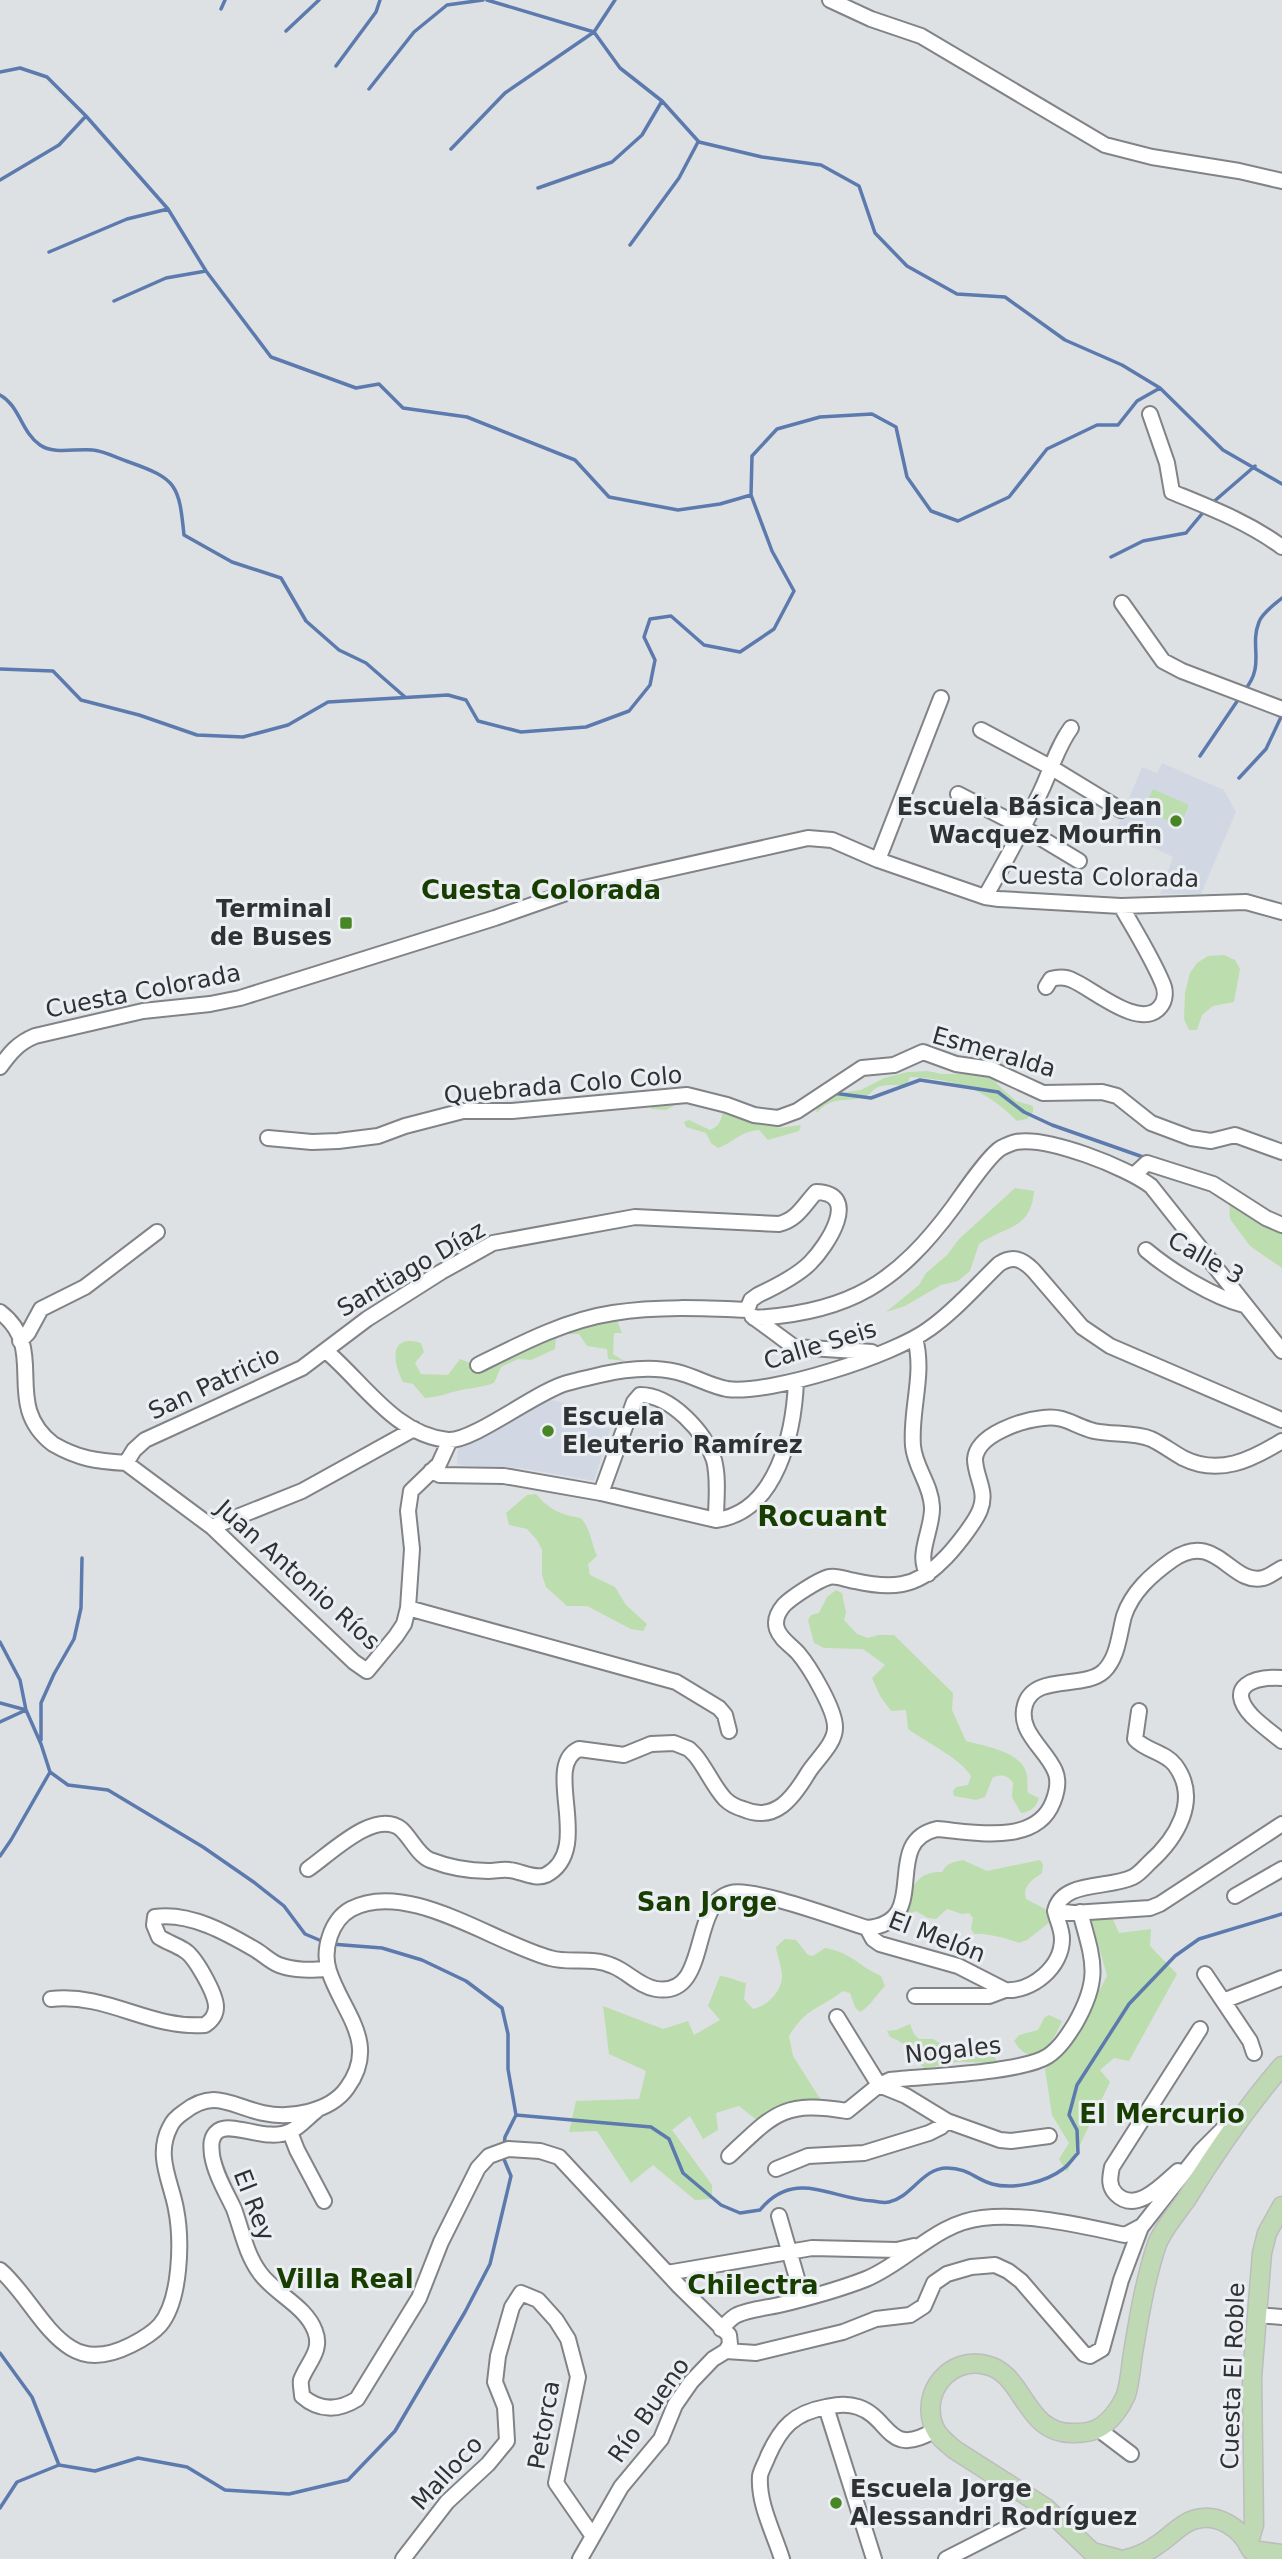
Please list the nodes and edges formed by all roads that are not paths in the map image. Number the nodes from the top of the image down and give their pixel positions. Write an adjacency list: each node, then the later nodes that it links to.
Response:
1 (830, 0): 2 (street)
2 (1282, 181)
3 (1150, 414): 4 (street)
4 (1282, 547)
5 (1122, 603): 7 (street)
6 (941, 698): 14 (street)
7 (1282, 709)
8 (1071, 728): 10 (street)
9 (981, 730): 10 (street)
10 (1052, 768): 12 (street); 13 (street)
11 (958, 794): 13 (street)
12 (1121, 810)
13 (1024, 828): 15 (street); 16 (street)
14 (878, 860): 16 (street, Cuesta Colorada); 20 (street, Cuesta Colorada)
15 (1079, 861)
16 (985, 897): 17 (street, Cuesta Colorada)
17 (1121, 906): 18 (street, Cuesta Colorada); 19 (street)
18 (1282, 912)
19 (1046, 987)
20 (0, 1067)
21 (778, 1118): 22 (street, Quebrada Colo Colo); 23 (street, Esmeralda)
22 (268, 1138)
23 (1282, 1152)
24 (1135, 1174): 25 (street); 28 (street); 30 (street)
25 (1282, 1225)
26 (157, 1232): 32 (street)
27 (1146, 1250): 28 (street, Calle 3)
28 (1244, 1305): 35 (street)
29 (0, 1311): 32 (street)
30 (750, 1314): 33 (street, Santiago Díaz); 34 (street); 36 (street)
31 (915, 1338): 34 (street, Calle Seis); 38 (street, Calle Seis); 48 (street)
32 (20, 1341): 42 (street)
33 (326, 1350): 39 (street); 42 (street, San Patricio)
34 (880, 1352): 37 (street, Calle Seis)
35 (1282, 1352)
36 (478, 1365)
37 (796, 1381): 40 (street, Calle Seis); 45 (street)
38 (1282, 1420)
39 (414, 1429): 40 (street); 46 (street)
40 (450, 1440): 43 (street, Juan Antonio Ríos)
41 (1282, 1441): 48 (street)
42 (126, 1463): 46 (street, Juan Antonio Ríos)
43 (431, 1471): 44 (street); 49 (street, Juan Antonio Ríos)
44 (601, 1493): 45 (street); 45 (street)
45 (716, 1520)
46 (212, 1527): 49 (street, Juan Antonio Ríos)
47 (1282, 1569): 60 (street)
48 (928, 1574): 56 (street)
49 (408, 1608): 52 (street)
50 (1282, 1678): 53 (street)
51 (1139, 1711): 58 (street)
52 (729, 1731)
53 (1282, 1741)
54 (1282, 1824): 59 (street)
55 (1282, 1868): 57 (street)
56 (309, 1869)
57 (1235, 1896)
58 (1055, 1911): 59 (street); 64 (street, El Melón)
59 (1080, 1912): 72 (street, Nogales)
60 (867, 1928): 61 (street, El Melón); 64 (street, El Melón)
61 (328, 1969): 66 (street); 74 (street)
62 (1205, 1974): 67 (street)
63 (1282, 1978): 67 (street)
64 (1005, 1990): 65 (street)
65 (915, 1996)
66 (51, 1999)
67 (1223, 2001): 70 (street)
68 (837, 2017): 72 (street)
69 (1200, 2029): 78 (street)
70 (1254, 2053)
71 (1282, 2066): 73 (main road)
72 (879, 2085): 75 (street); 79 (street, Nogales)
73 (1255, 2097): 78 (street); 96 (main road)
74 (321, 2107): 76 (street); 87 (street)
75 (947, 2121): 77 (street); 80 (street)
76 (290, 2132): 81 (street); 88 (street, El Rey)
77 (1048, 2136)
78 (1200, 2151): 84 (street)
79 (729, 2156)
80 (776, 2169)
81 (324, 2201)
82 (1282, 2206): 91 (main road, Cuesta El Roble)
83 (779, 2216): 86 (street)
84 (1142, 2226): 85 (street); 94 (street)
85 (919, 2245): 86 (street); 90 (street)
86 (788, 2251): 88 (street); 90 (street)
87 (0, 2270)
88 (667, 2273): 93 (street)
89 (521, 2293): 102 (street, Petorca); 105 (street, Malloco)
90 (803, 2299): 93 (street)
91 (1256, 2315): 92 (street); 99 (main road, Cuesta El Roble)
92 (1282, 2317)
93 (721, 2329): 94 (street, Río Bueno)
94 (726, 2351): 102 (street, Río Bueno)
95 (826, 2407): 97 (street); 107 (street); 108 (street)
96 (1098, 2429): 97 (main road); 98 (street)
97 (935, 2430): 100 (main road)
98 (1131, 2454)
99 (1255, 2503): 101 (main road); 103 (main road, Cuesta El Roble)
100 (1046, 2508): 109 (street); 110 (main road)
101 (1229, 2523): 103 (main road); 111 (main road)
102 (592, 2535): 106 (street, Río Bueno)
103 (1251, 2553): 104 (main road)
104 (1282, 2554)
105 (403, 2559)
106 (580, 2559)
107 (782, 2559)
108 (874, 2559)
109 (946, 2559)
110 (1118, 2559)
111 (1127, 2559)

